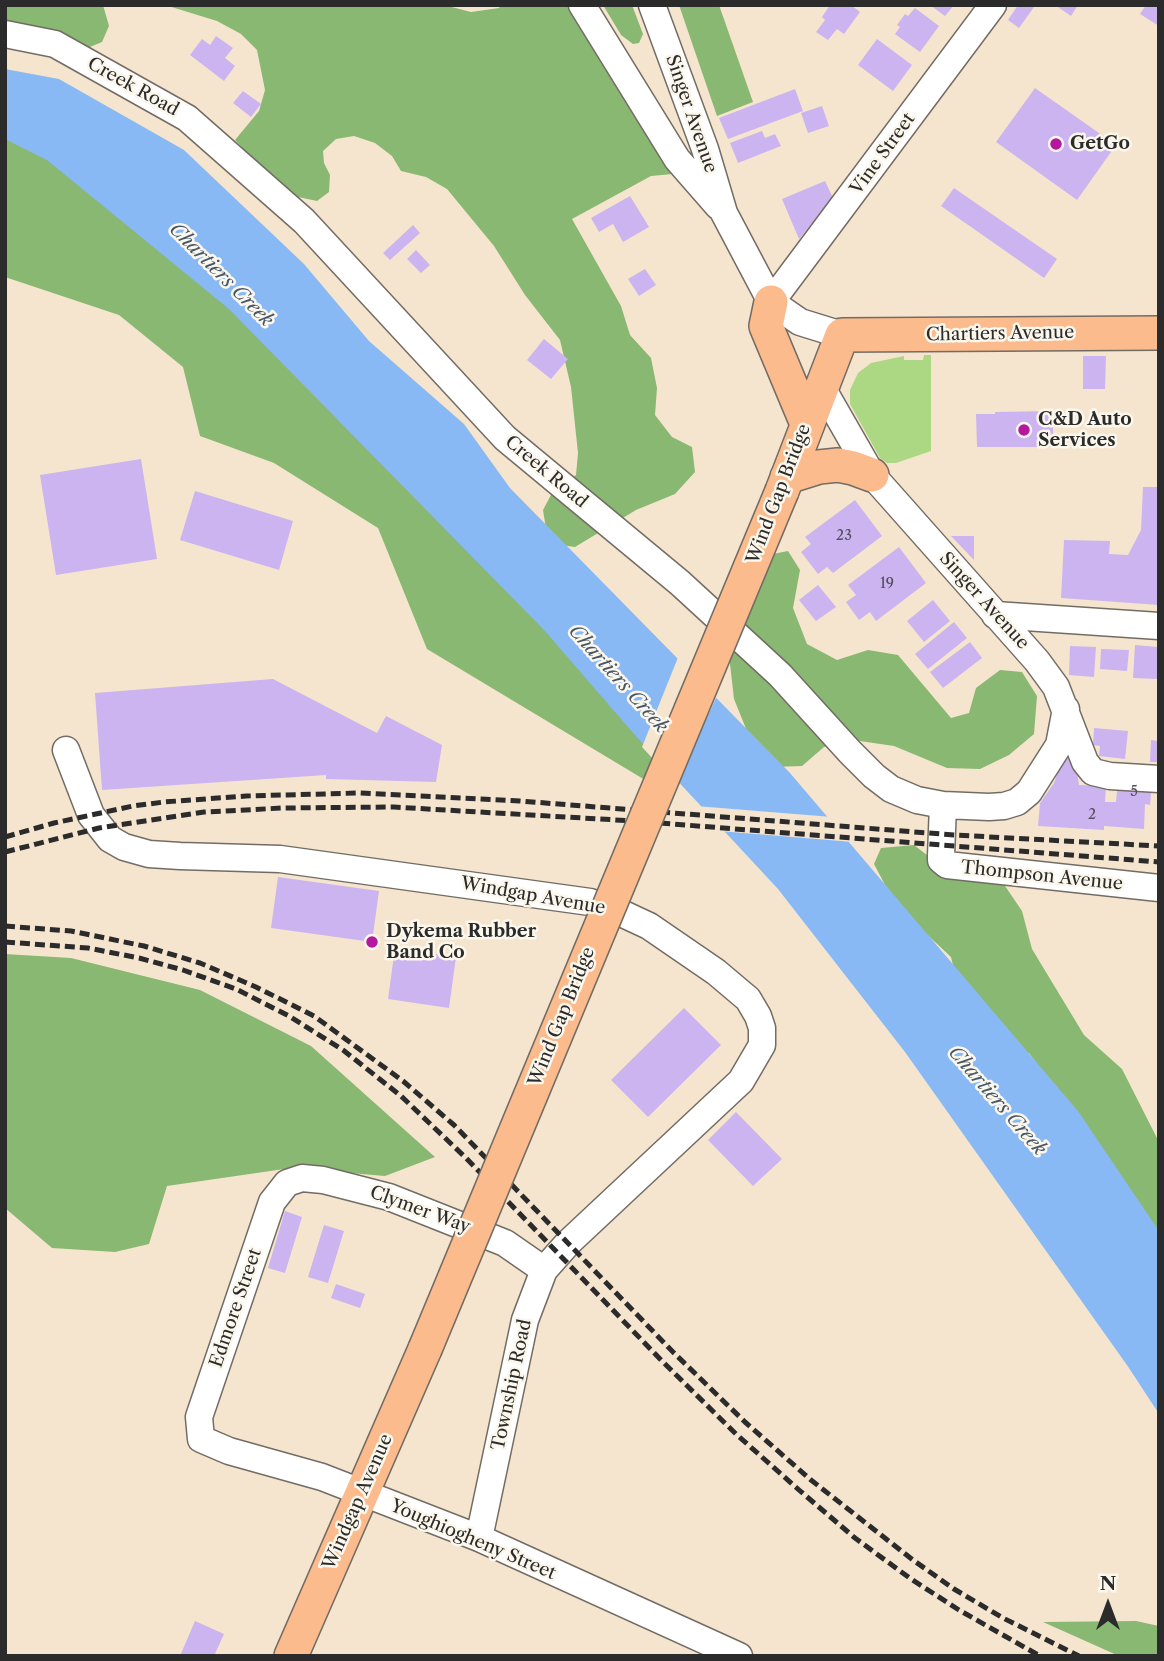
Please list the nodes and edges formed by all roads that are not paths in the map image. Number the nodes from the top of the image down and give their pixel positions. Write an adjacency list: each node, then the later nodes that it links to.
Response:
1 (582, 5): 5 (street)
2 (652, 5): 5 (street, Singer Avenue)
3 (993, 5): 6 (street, Vine Street)
4 (5, 34): 18 (street, Creek Road)
5 (724, 213): 6 (street, Singer Avenue)
6 (771, 302): 8 (street, Singer Avenue); 10 (main road)
7 (1159, 332): 8 (main road, Chartiers Avenue)
8 (842, 335): 9 (main road, Wind Gap Bridge)
9 (821, 386): 10 (main road, Wind Gap Bridge); 11 (street, Singer Avenue)
10 (807, 424): 12 (main road, Wind Gap Bridge)
11 (872, 475): 12 (main road); 13 (street, Singer Avenue)
12 (785, 484): 23 (main road, Wind Gap Bridge, bridge)
13 (995, 615): 14 (street); 15 (street, Singer Avenue)
14 (1159, 626)
15 (1066, 709): 17 (street, Singer Avenue); 18 (street, Creek Road)
16 (66, 750): 21 (street, Windgap Avenue)
17 (1159, 779)
18 (943, 805): 19 (street, Thompson Avenue)
19 (1159, 888)
20 (287, 1182): 22 (street, Clymer Way); 24 (street, Edmore Street)
21 (569, 1243): 22 (street, Township Road)
22 (544, 1269): 26 (street, Township Road)
23 (425, 1349): 25 (main road, Windgap Avenue)
24 (201, 1439): 25 (street, Youghiogheny Street)
25 (361, 1493): 26 (street, Youghiogheny Street); 28 (main road, Windgap Avenue)
26 (479, 1538): 27 (street, Youghiogheny Street)
27 (727, 1654)
28 (291, 1656)

